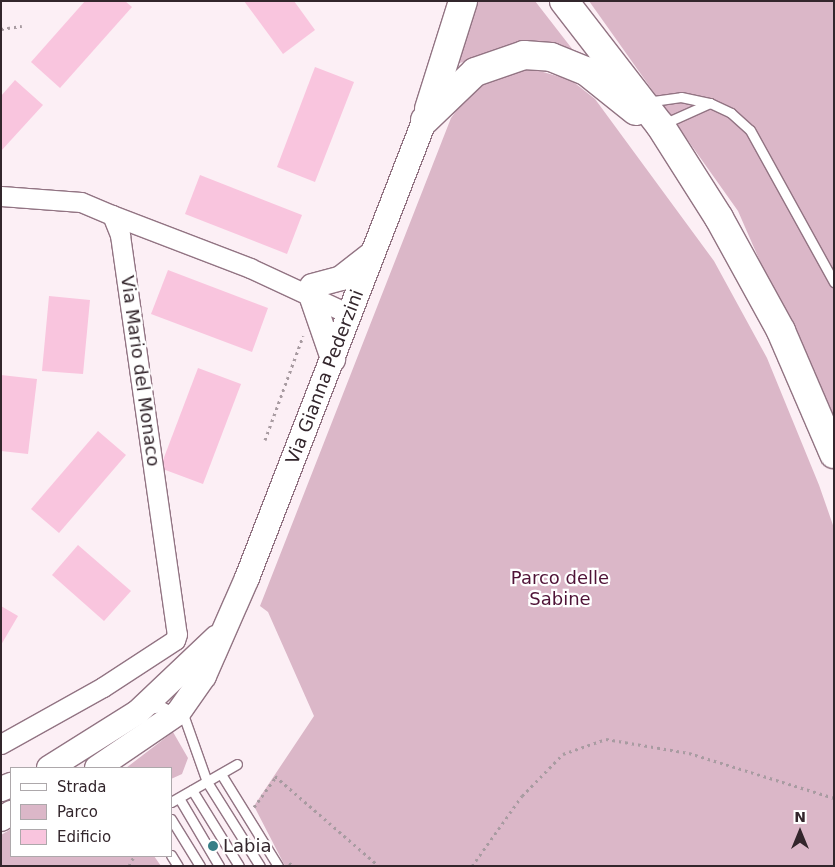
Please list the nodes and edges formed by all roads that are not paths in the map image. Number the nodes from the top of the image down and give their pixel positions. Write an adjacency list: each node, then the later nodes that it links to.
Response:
1 (463, 1): 6 (main road)
2 (564, 1): 3 (main road)
3 (577, 12): 4 (main road)
4 (643, 102): 5 (lane); 7 (main road)
5 (710, 103): 7 (lane); 11 (lane)
6 (425, 120): 7 (main road); 10 (street, Via Gianna Pederzini)
7 (664, 132): 15 (main road)
8 (1, 196): 9 (street)
9 (112, 215): 12 (street); 19 (street, Via Mario del Monaco)
10 (372, 254): 12 (street); 13 (street, Via Gianna Pederzini)
11 (834, 282)
12 (305, 290): 13 (street); 14 (street)
13 (351, 308): 14 (street, Via Gianna Pederzini)
14 (332, 359): 16 (street, Via Gianna Pederzini)
15 (834, 454)
16 (222, 632): 17 (street, Via Gianna Pederzini); 18 (street, Via Gianna Pederzini)
17 (138, 712): 18 (lane); 21 (street, Via Gianna Pederzini)
18 (178, 713): 22 (street, Via Gianna Pederzini); 24 (lane)
19 (1, 744)
20 (237, 764): 23 (lane)
21 (51, 767)
22 (104, 767)
23 (221, 774): 24 (lane); 32 (lane)
24 (207, 782): 25 (lane); 31 (lane)
25 (192, 790): 26 (lane); 30 (lane)
26 (175, 800): 29 (lane)
27 (172, 821): 28 (lane)
28 (200, 866)
29 (219, 866)
30 (239, 866)
31 (260, 866)
32 (278, 866)

